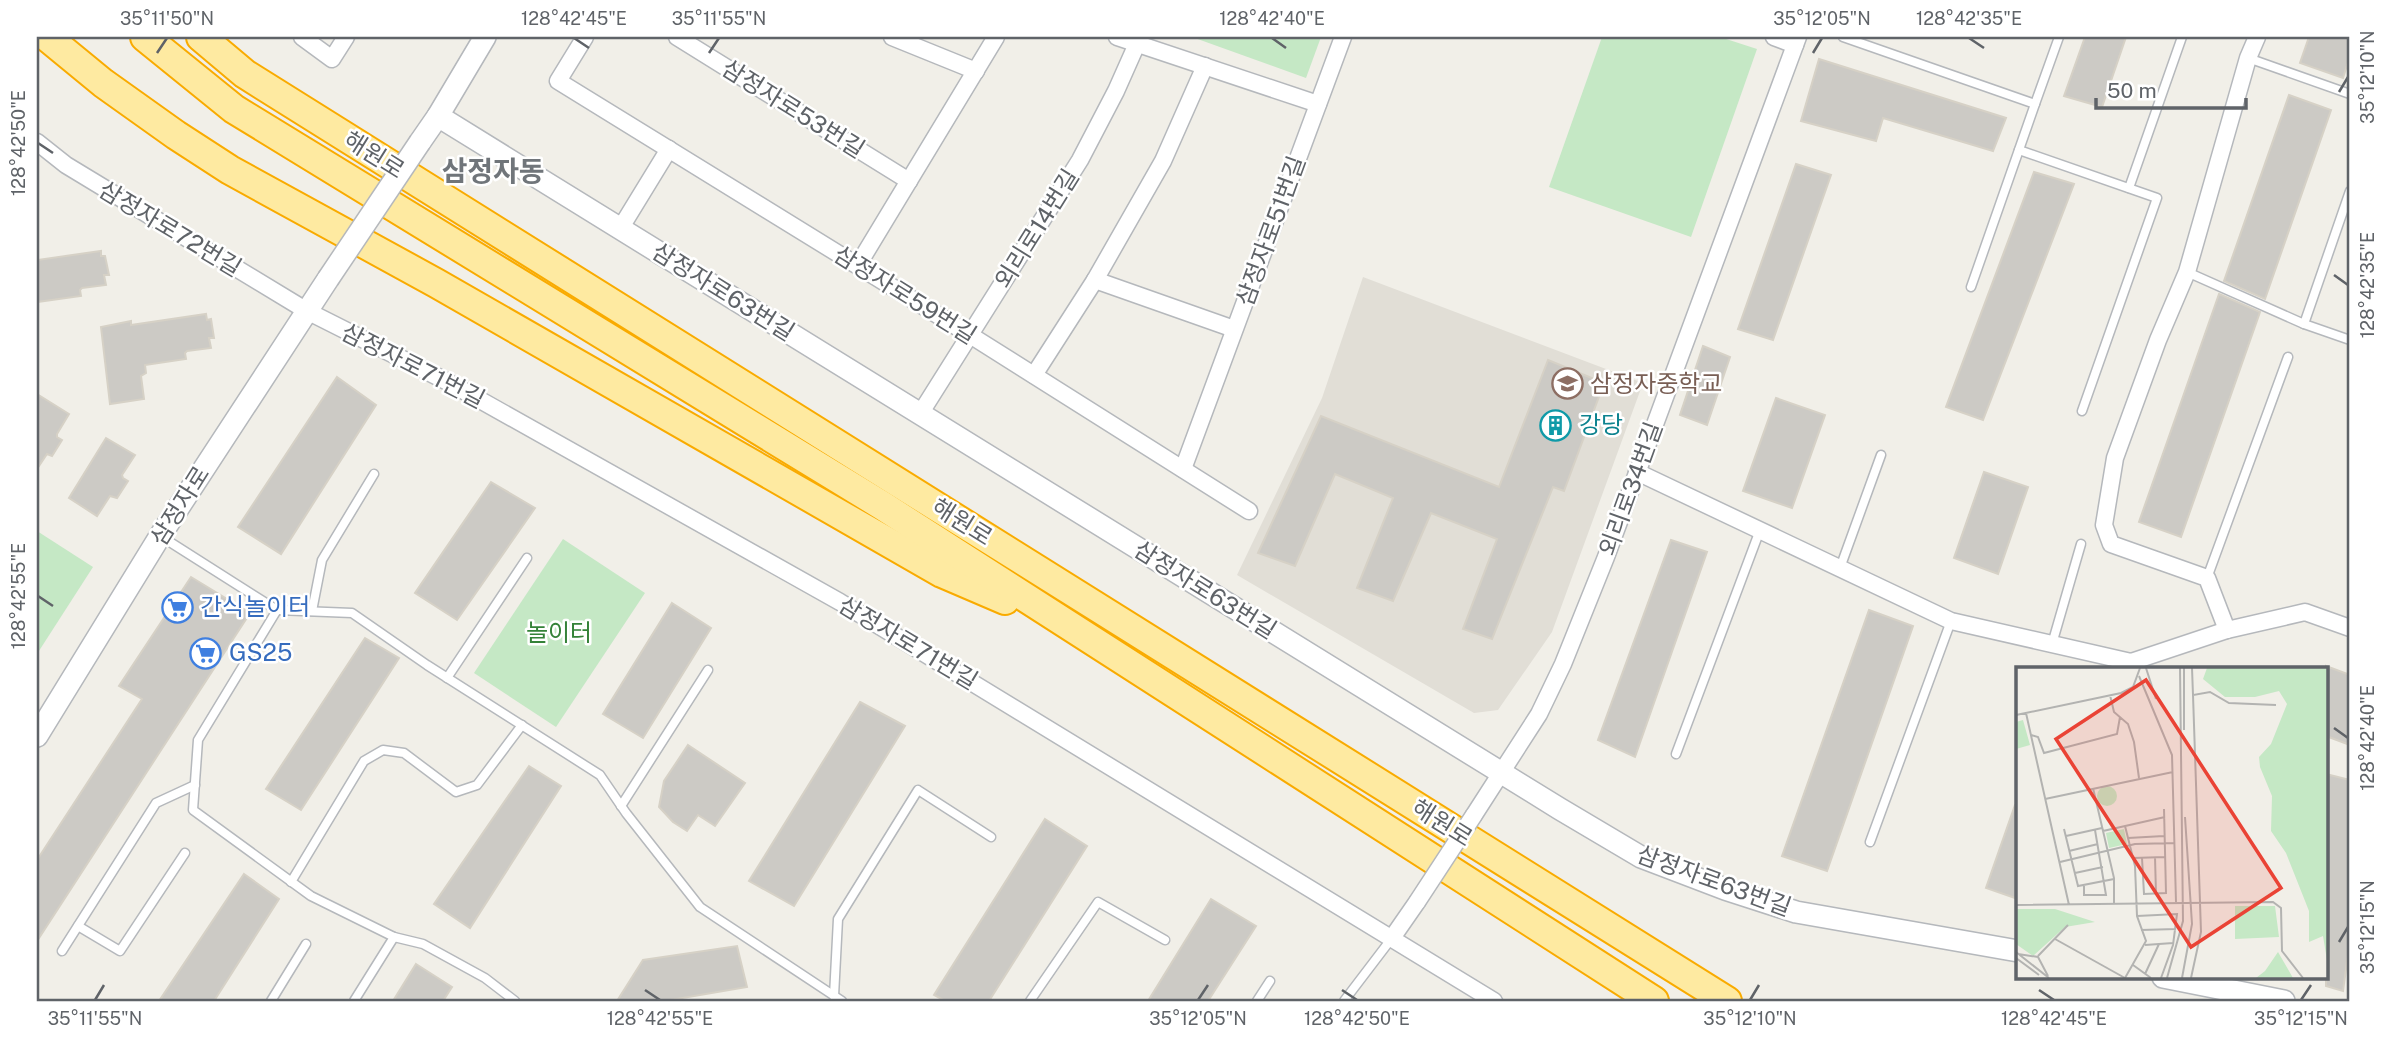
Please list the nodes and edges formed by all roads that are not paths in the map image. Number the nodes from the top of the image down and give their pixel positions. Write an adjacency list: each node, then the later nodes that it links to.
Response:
1 (47, 37): 63 (highway)
2 (145, 37): 63 (highway, 해원로)
3 (201, 37): 97 (highway, 해원로)
4 (302, 37): 5 (street)
5 (346, 37)
6 (485, 37): 26 (street)
7 (585, 37): 28 (street, 삼정자로59번길)
8 (677, 37): 30 (street, 삼정자로53번길)
9 (892, 37): 22 (street)
10 (996, 37): 22 (street)
11 (1117, 37): 18 (street)
12 (1343, 37): 24 (street, 삼정자로51번길)
13 (1773, 37): 19 (street)
14 (1843, 37): 25 (lane)
15 (2059, 37): 25 (lane)
16 (2182, 37): 31 (lane)
17 (2257, 37): 20 (street)
18 (1139, 40): 21 (street); 41 (street, 외리로14번길)
19 (1797, 41): 49 (street, 외리로34번길)
20 (2248, 58): 23 (lane); 35 (street)
21 (1205, 66): 24 (street); 36 (street)
22 (976, 71): 30 (street)
23 (2350, 94)
24 (1318, 104): 40 (street, 삼정자로51번길)
25 (2035, 104): 29 (lane)
26 (438, 117): 33 (street, 삼정자로63번길); 38 (street, 삼정자로, bridge)
27 (37, 142): 38 (street, 삼정자로72번길)
28 (669, 149): 33 (street); 34 (street, 삼정자로59번길)
29 (2019, 150): 31 (lane); 37 (lane)
30 (909, 181): 34 (street)
31 (2129, 188): 45 (lane)
32 (2350, 191): 39 (lane)
33 (620, 229): 46 (street, 삼정자로63번길)
34 (858, 265): 41 (street, 삼정자로59번길)
35 (2187, 272): 39 (lane); 57 (street)
36 (1095, 280): 40 (street); 44 (street)
37 (1971, 287)
38 (307, 311): 53 (street, 삼정자로); 80 (street, 삼정자로71번길)
39 (2304, 324): 42 (lane)
40 (1234, 329): 48 (street, 삼정자로51번길)
41 (970, 335): 44 (street, 삼정자로59번길); 46 (street, 외리로14번길)
42 (2350, 340)
43 (2288, 357): 57 (lane)
44 (1034, 375): 48 (street, 삼정자로59번길)
45 (2082, 411)
46 (920, 414): 71 (street, 삼정자로63번길)
47 (1881, 455): 56 (lane)
48 (1183, 469): 51 (street, 삼정자로59번길)
49 (1637, 472): 52 (street); 71 (street, 외리로34번길)
50 (374, 474): 59 (lane)
51 (1250, 511)
52 (1760, 530): 56 (street); 70 (lane)
53 (160, 536): 58 (lane); 69 (street, 삼정자로)
54 (2081, 544): 64 (lane)
55 (527, 558): 67 (lane)
56 (1840, 568): 60 (street)
57 (2207, 579): 62 (street)
58 (276, 610): 59 (lane); 72 (lane)
59 (312, 611): 67 (lane)
60 (1951, 621): 64 (street); 75 (lane)
61 (2350, 628): 62 (street)
62 (2227, 630): 65 (street)
63 (1077, 631): 96 (highway, 해원로)
64 (2052, 644): 65 (street)
65 (2131, 666)
66 (708, 670): 73 (lane)
67 (447, 678): 68 (lane)
68 (522, 725): 73 (lane); 77 (lane)
69 (37, 736)
70 (1675, 754)
71 (1501, 773): 80 (street, 외리로34번길, bridge); 84 (street, 삼정자로63번길)
72 (195, 785): 77 (lane); 78 (lane)
73 (621, 806): 87 (lane)
74 (991, 836): 87 (lane)
75 (1871, 842)
76 (185, 853): 78 (lane)
77 (292, 881): 79 (lane)
78 (78, 926): 83 (lane)
79 (394, 937): 89 (lane); 90 (lane)
80 (1392, 938): 94 (lane); 95 (street, 삼정자로71번길)
81 (1165, 940): 92 (lane)
82 (306, 944): 88 (lane)
83 (62, 951)
84 (2016, 951)
85 (2168, 978): 98 (street)
86 (1270, 981): 93 (lane)
87 (834, 996): 91 (lane)
88 (271, 1001)
89 (354, 1001)
90 (515, 1001)
91 (842, 1001)
92 (1030, 1001)
93 (1257, 1001)
94 (1344, 1001)
95 (1494, 1001)
96 (1654, 1001)
97 (1727, 1001)
98 (2284, 1001)

